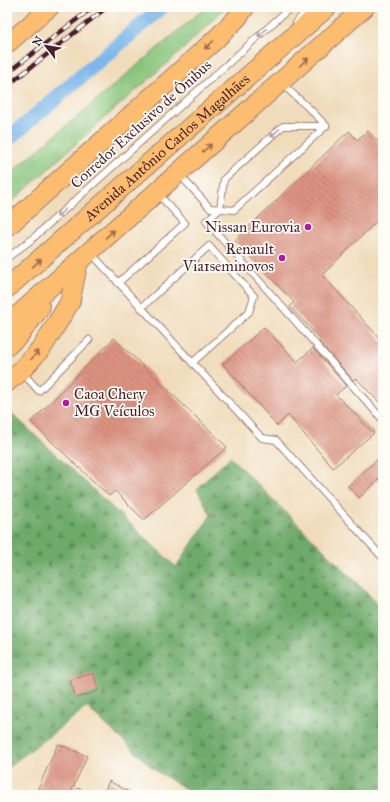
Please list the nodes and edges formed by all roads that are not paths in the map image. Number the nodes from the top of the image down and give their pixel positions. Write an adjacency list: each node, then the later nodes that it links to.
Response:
1 (50, 7): 7 (main road)
2 (291, 7): 17 (lane, Corredor Exclusivo de Ônibus, one-way to 17)
3 (308, 7): 8 (lane)
4 (327, 7): 8 (highway, Avenida Antônio Carlos Magalhães)
5 (365, 7): 9 (highway, one-way to 5)
6 (241, 12): 13 (highway, one-way to 13)
7 (7, 44)
8 (271, 56): 20 (highway, Avenida Antônio Carlos Magalhães, one-way to 8)
9 (281, 83): 10 (lane); 11 (highway, one-way to 9)
10 (326, 126): 14 (lane); 14 (lane, one-way to 14)
11 (178, 174): 12 (highway); 14 (lane)
12 (157, 193): 18 (highway, one-way to 12); 19 (lane)
13 (39, 198): 15 (highway); 16 (highway)
14 (220, 209): 28 (lane)
15 (7, 216)
16 (7, 227)
17 (7, 258)
18 (74, 267): 19 (lane); 22 (highway); 23 (highway); 25 (highway); 27 (highway, one-way to 18)
19 (118, 283): 21 (lane)
20 (7, 288)
21 (141, 308): 26 (lane); 26 (lane)
22 (7, 318)
23 (7, 325)
24 (89, 340): 27 (lane)
25 (7, 346)
26 (192, 362): 29 (lane)
27 (14, 376)
28 (383, 420)
29 (383, 558)

